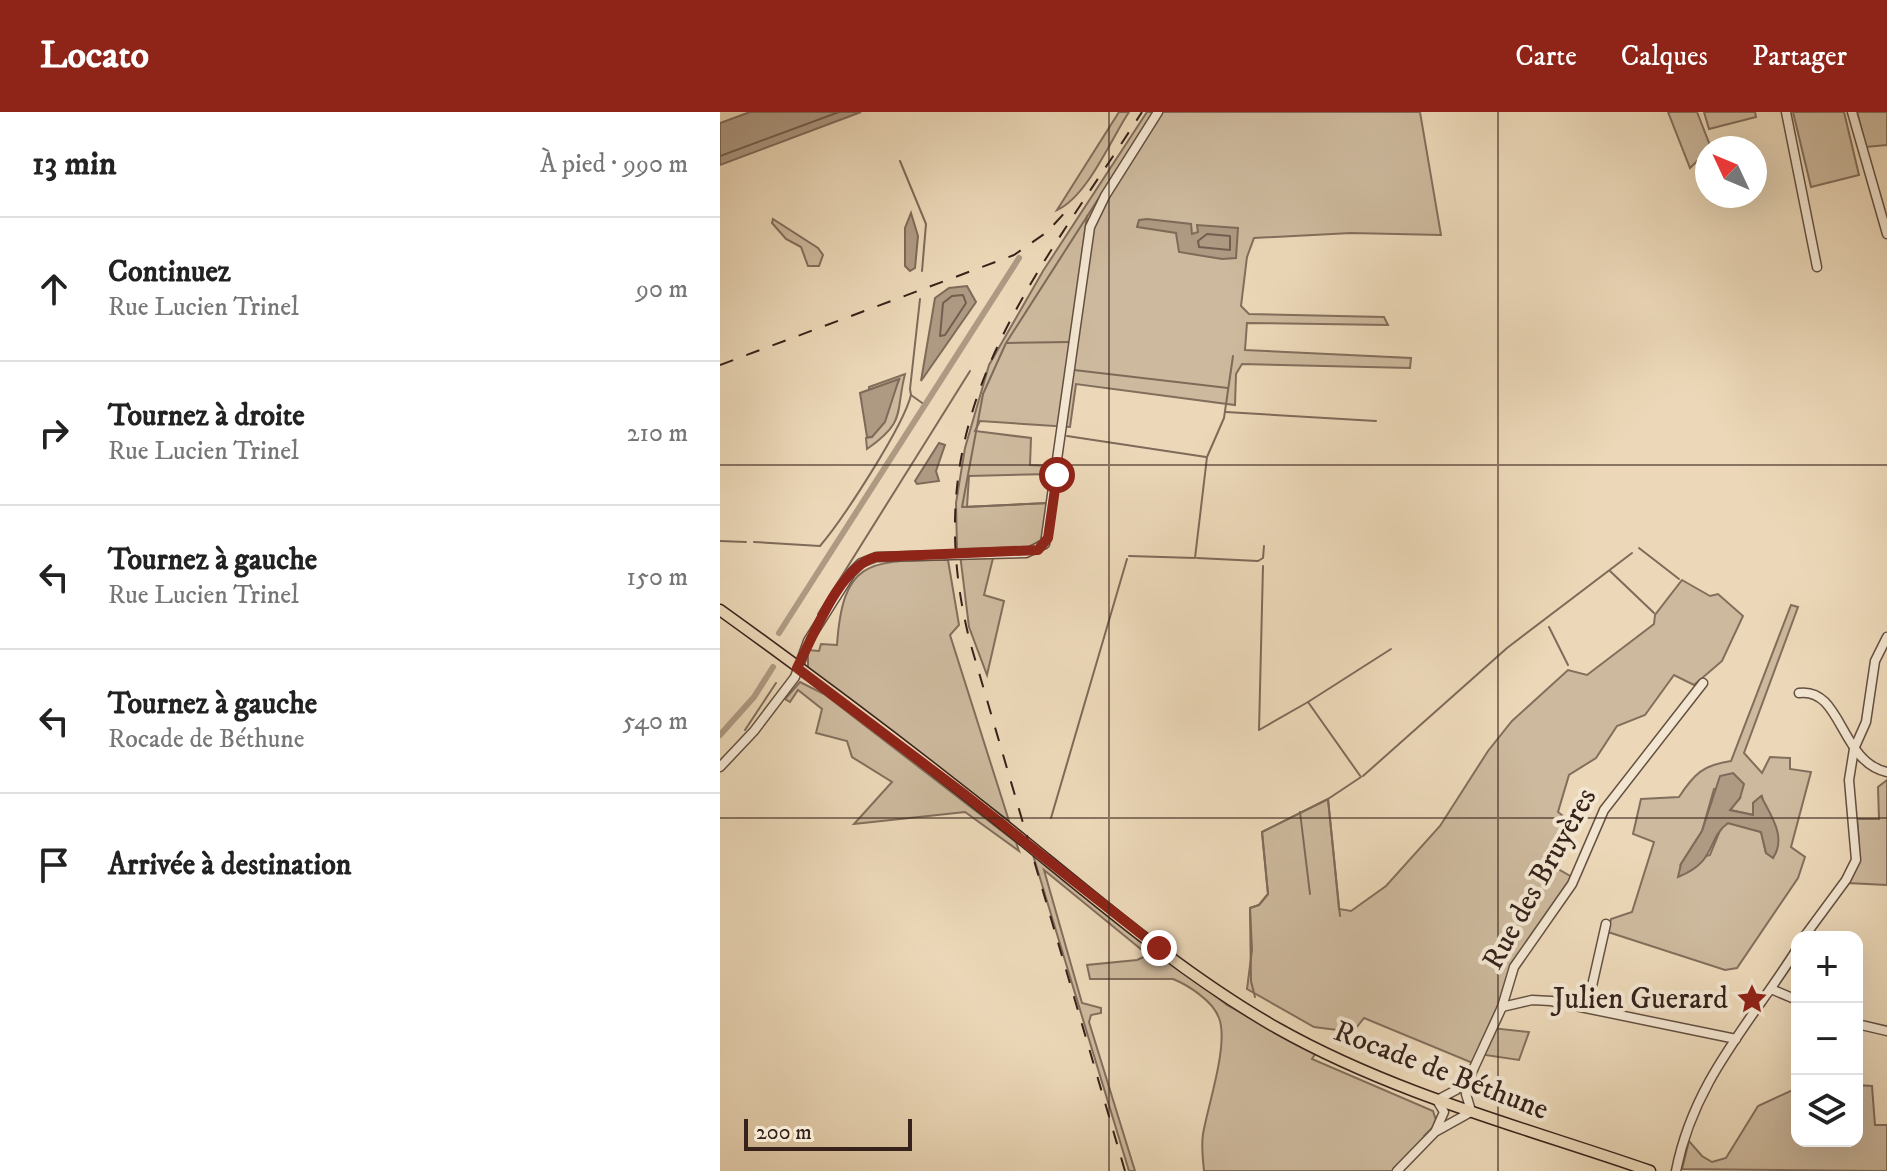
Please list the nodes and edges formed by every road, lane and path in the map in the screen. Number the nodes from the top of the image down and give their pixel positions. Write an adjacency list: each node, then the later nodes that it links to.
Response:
1 (1158, 112): 9 (street)
2 (1786, 112): 6 (street)
3 (1852, 112): 4 (street)
4 (1885, 223): 5 (street)
5 (1887, 234)
6 (1817, 267)
7 (720, 610): 9 (main road, Rocade de Béthune)
8 (1887, 637): 12 (street)
9 (797, 668): 13 (street); 28 (main road, Rocade de Béthune)
10 (1703, 683): 22 (street, Rue des Bruyères)
11 (1799, 693): 12 (street)
12 (1854, 749): 14 (street); 16 (street)
13 (720, 767)
14 (1887, 772)
15 (1606, 924): 18 (street)
16 (1808, 931)
17 (1587, 950): 18 (street)
18 (1600, 953): 23 (street)
19 (1791, 958): 20 (street)
20 (1771, 989): 21 (street); 26 (street)
21 (1791, 997)
22 (1502, 1007): 23 (street); 27 (street, Rue des Bruyères)
23 (1587, 1008): 26 (street)
24 (1863, 1025): 25 (street)
25 (1887, 1031)
26 (1736, 1039): 33 (street)
27 (1472, 1072): 28 (street, Rue des Bruyères); 29 (street, Rue des Bruyères)
28 (1436, 1100): 29 (main road, Rocade de Béthune); 30 (street)
29 (1474, 1113): 30 (street); 31 (main road, Rocade de Béthune)
30 (1435, 1132): 32 (street)
31 (1644, 1169)
32 (1397, 1171)
33 (1676, 1171)

